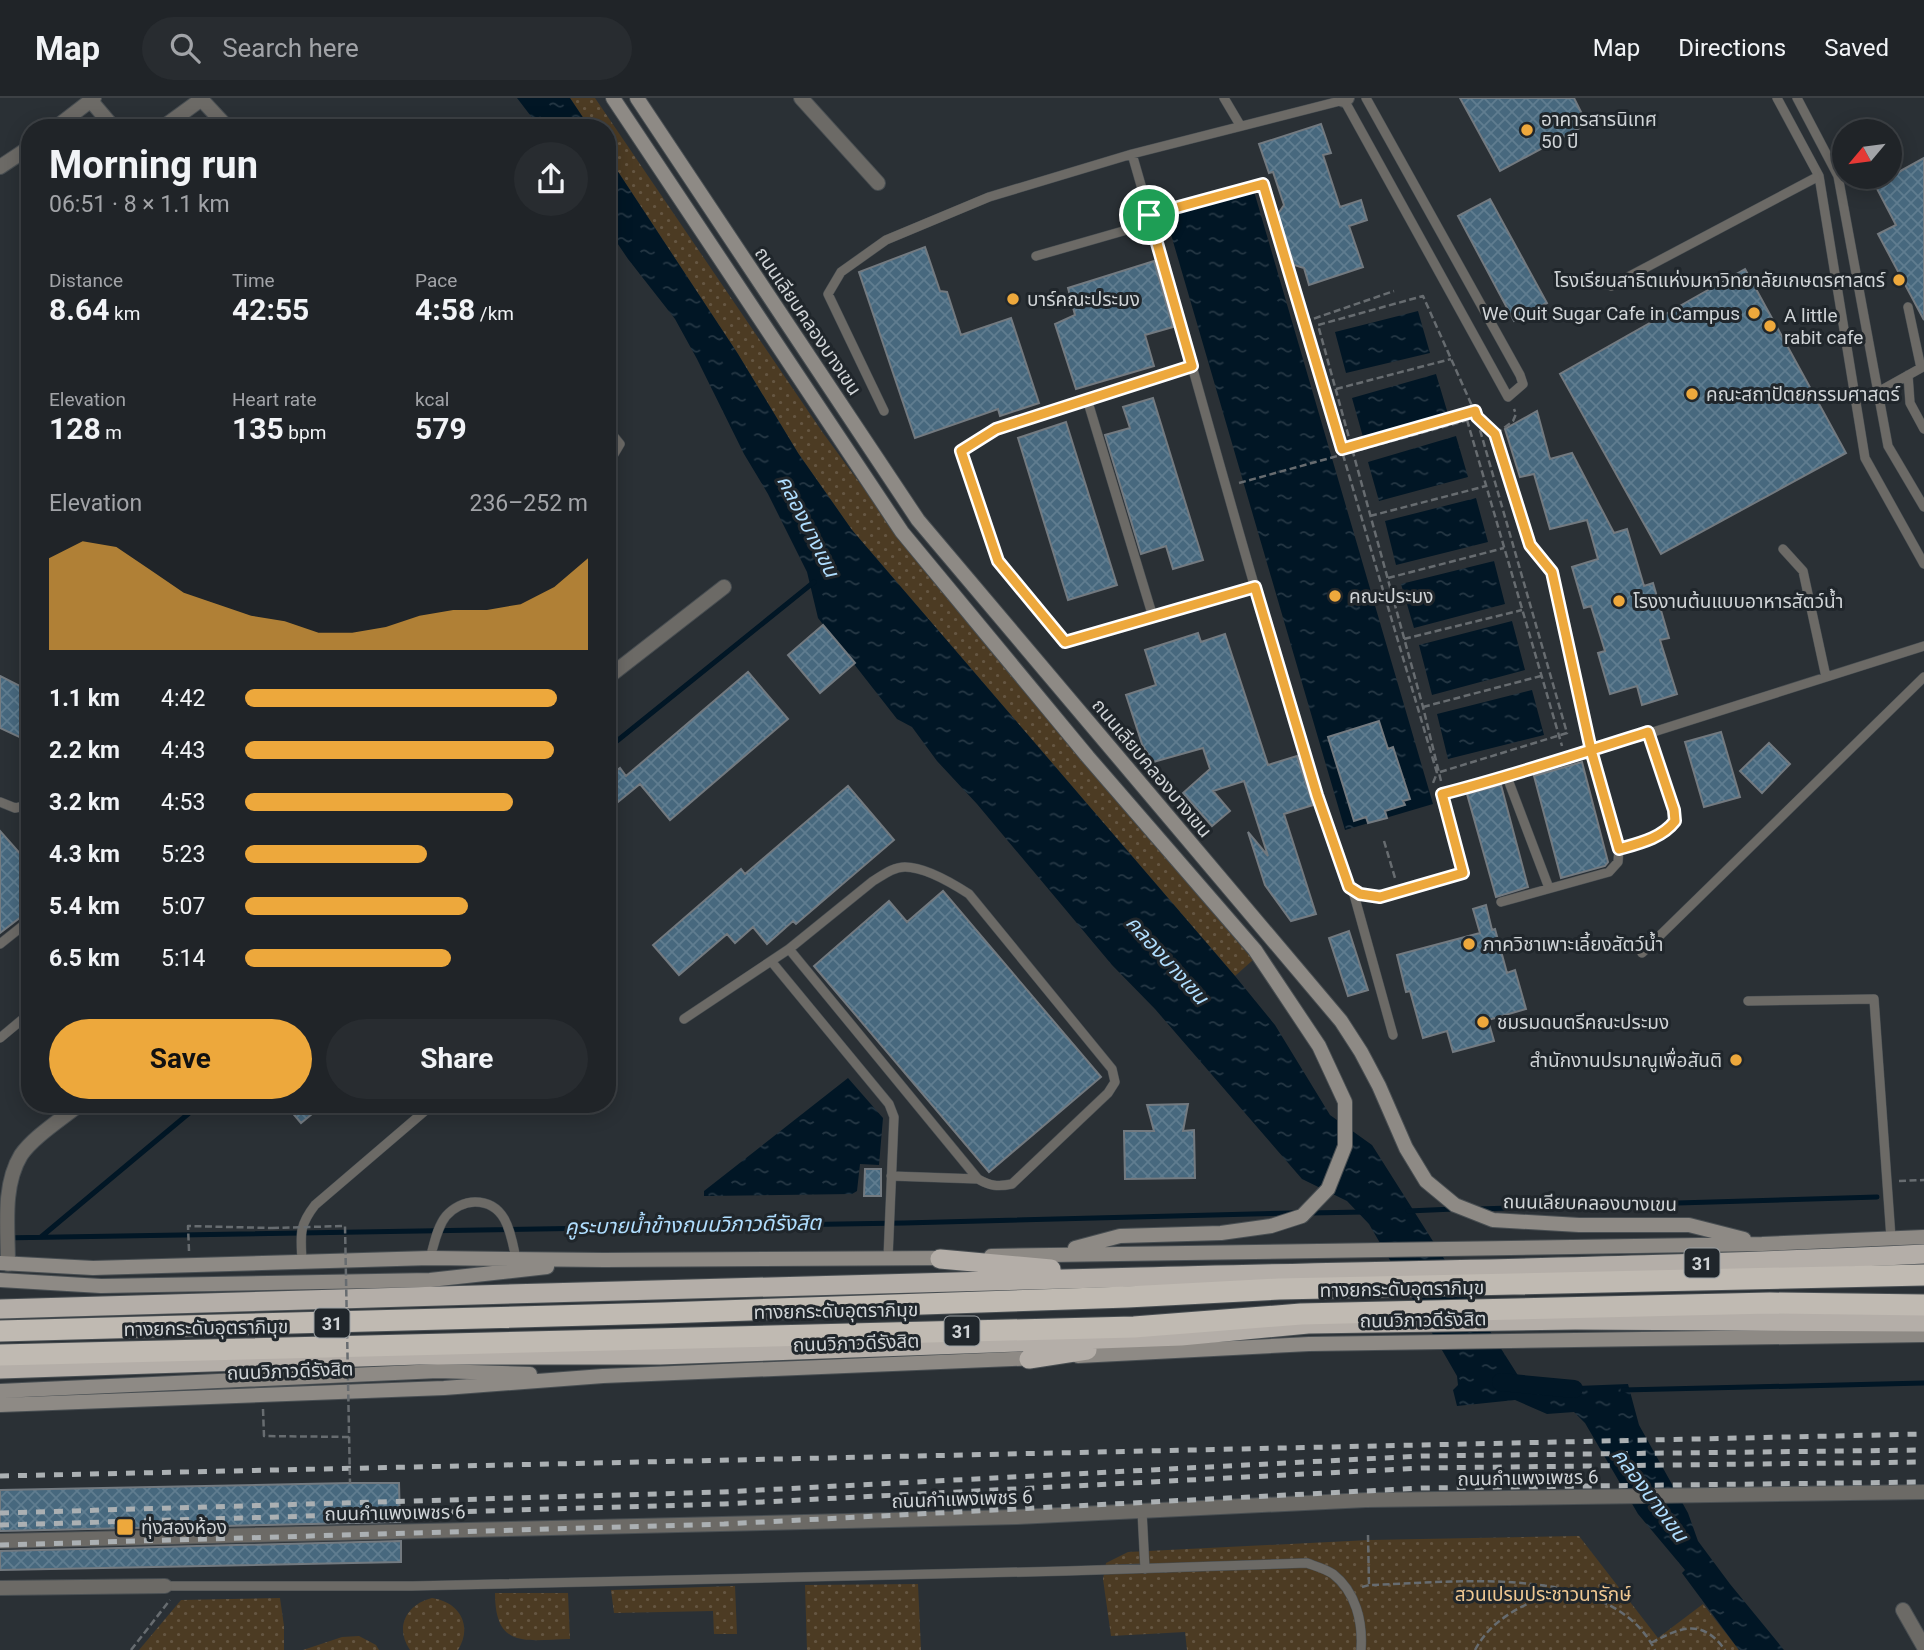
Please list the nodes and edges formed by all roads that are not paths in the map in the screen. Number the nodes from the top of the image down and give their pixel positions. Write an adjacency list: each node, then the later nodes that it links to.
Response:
1 (613, 98): 67 (main road, ถนนเลียบคลองบางเขน)
2 (637, 98): 66 (main road, ถนนเลียบคลองบางเขน)
3 (801, 98): 20 (street)
4 (1224, 98): 15 (lane)
5 (1366, 98): 10 (lane)
6 (1776, 98): 19 (lane)
7 (1797, 98): 27 (lane)
8 (93, 99): 11 (street); 12 (street)
9 (202, 99): 13 (street); 14 (street)
10 (1345, 99): 15 (lane)
11 (67, 119)
12 (107, 119)
13 (174, 119)
14 (220, 119)
15 (1240, 125): 17 (lane)
16 (21, 153): 18 (street)
17 (1132, 154): 21 (lane); 29 (lane)
18 (0, 167)
19 (1819, 176): 23 (lane); 33 (lane)
20 (878, 183)
21 (1150, 219): 22 (lane); 25 (lane)
22 (1036, 256)
23 (1612, 285)
24 (1909, 307): 26 (lane)
25 (1192, 366): 28 (lane); 35 (lane)
26 (1908, 375): 27 (lane); 30 (lane)
27 (1878, 392): 31 (lane)
28 (1087, 400): 36 (lane); 36 (lane)
29 (884, 411)
30 (1924, 429)
31 (1924, 507)
32 (1783, 549): 39 (lane)
33 (1924, 564)
34 (724, 587): 38 (street)
35 (1255, 587): 36 (lane); 48 (lane)
36 (1153, 617)
37 (1924, 646): 39 (lane)
38 (616, 671)
39 (1826, 677): 41 (lane)
40 (1924, 677): 53 (lane)
41 (1648, 732): 42 (lane); 46 (lane)
42 (1591, 750): 43 (lane); 46 (lane)
43 (1507, 777): 47 (lane); 48 (lane)
44 (0, 802): 45 (lane)
45 (21, 807)
46 (1619, 849): 47 (lane)
47 (1549, 888): 49 (lane)
48 (1353, 891): 58 (lane)
49 (1501, 902)
50 (21, 927): 51 (lane)
51 (0, 944)
52 (789, 948): 54 (lane); 63 (lane); 63 (lane)
53 (1642, 953)
54 (771, 961): 56 (lane); 62 (lane)
55 (1748, 1000): 65 (lane)
56 (684, 1019)
57 (21, 1020): 59 (lane)
58 (1393, 1035)
59 (0, 1038)
60 (70, 1113): 75 (street)
61 (422, 1113): 74 (lane, bridge)
62 (891, 1176): 63 (lane); 70 (lane)
63 (978, 1179)
64 (1924, 1237): 65 (main road, 31)
65 (1891, 1238): 66 (main road, 31)
66 (1762, 1244): 67 (main road, 31)
67 (1050, 1254): 72 (main road, 31)
68 (1924, 1254): 77 (highway, 31)
69 (430, 1258): 71 (main road, 31); 71 (lane); 74 (main road, 31)
70 (888, 1258): 72 (main road, 31); 73 (main road, 31)
71 (516, 1259): 73 (main road, 31)
72 (940, 1259): 77 (highway)
73 (604, 1260): 78 (main road)
74 (302, 1262): 75 (main road, 31)
75 (4, 1264)
76 (1924, 1275): 82 (highway, ทางยกระดับอุตราภิมุข / 31)
77 (1139, 1277): 80 (highway, 31)
78 (0, 1280)
79 (1924, 1305): 85 (highway, ทางยกระดับอุตราภิมุข / 31)
80 (0, 1309)
81 (1924, 1322): 84 (highway, ถนนวิภาวดีรังสิต / 31)
82 (0, 1331)
83 (1924, 1335): 86 (main road, ถนนวิภาวดีรังสิต / 31)
84 (1181, 1336): 86 (highway); 87 (highway, ถนนวิภาวดีรังสิต / 31)
85 (0, 1355)
86 (1029, 1359): 88 (main road, ถนนวิภาวดีรังสิต / 31)
87 (0, 1369)
88 (603, 1376): 89 (main road); 90 (main road, ถนนวิภาวดีรังสิต / 31)
89 (0, 1391)
90 (0, 1405)
91 (1924, 1492): 92 (street, ถนนกำแพงเพชร 6)
92 (1142, 1511): 93 (street, ถนนกำแพงเพชร 6); 94 (lane)
93 (0, 1541)
94 (1145, 1569): 95 (lane); 99 (lane)
95 (169, 1586): 96 (street)
96 (0, 1588)
97 (1903, 1610): 98 (street)
98 (1924, 1647)
99 (1361, 1650)

